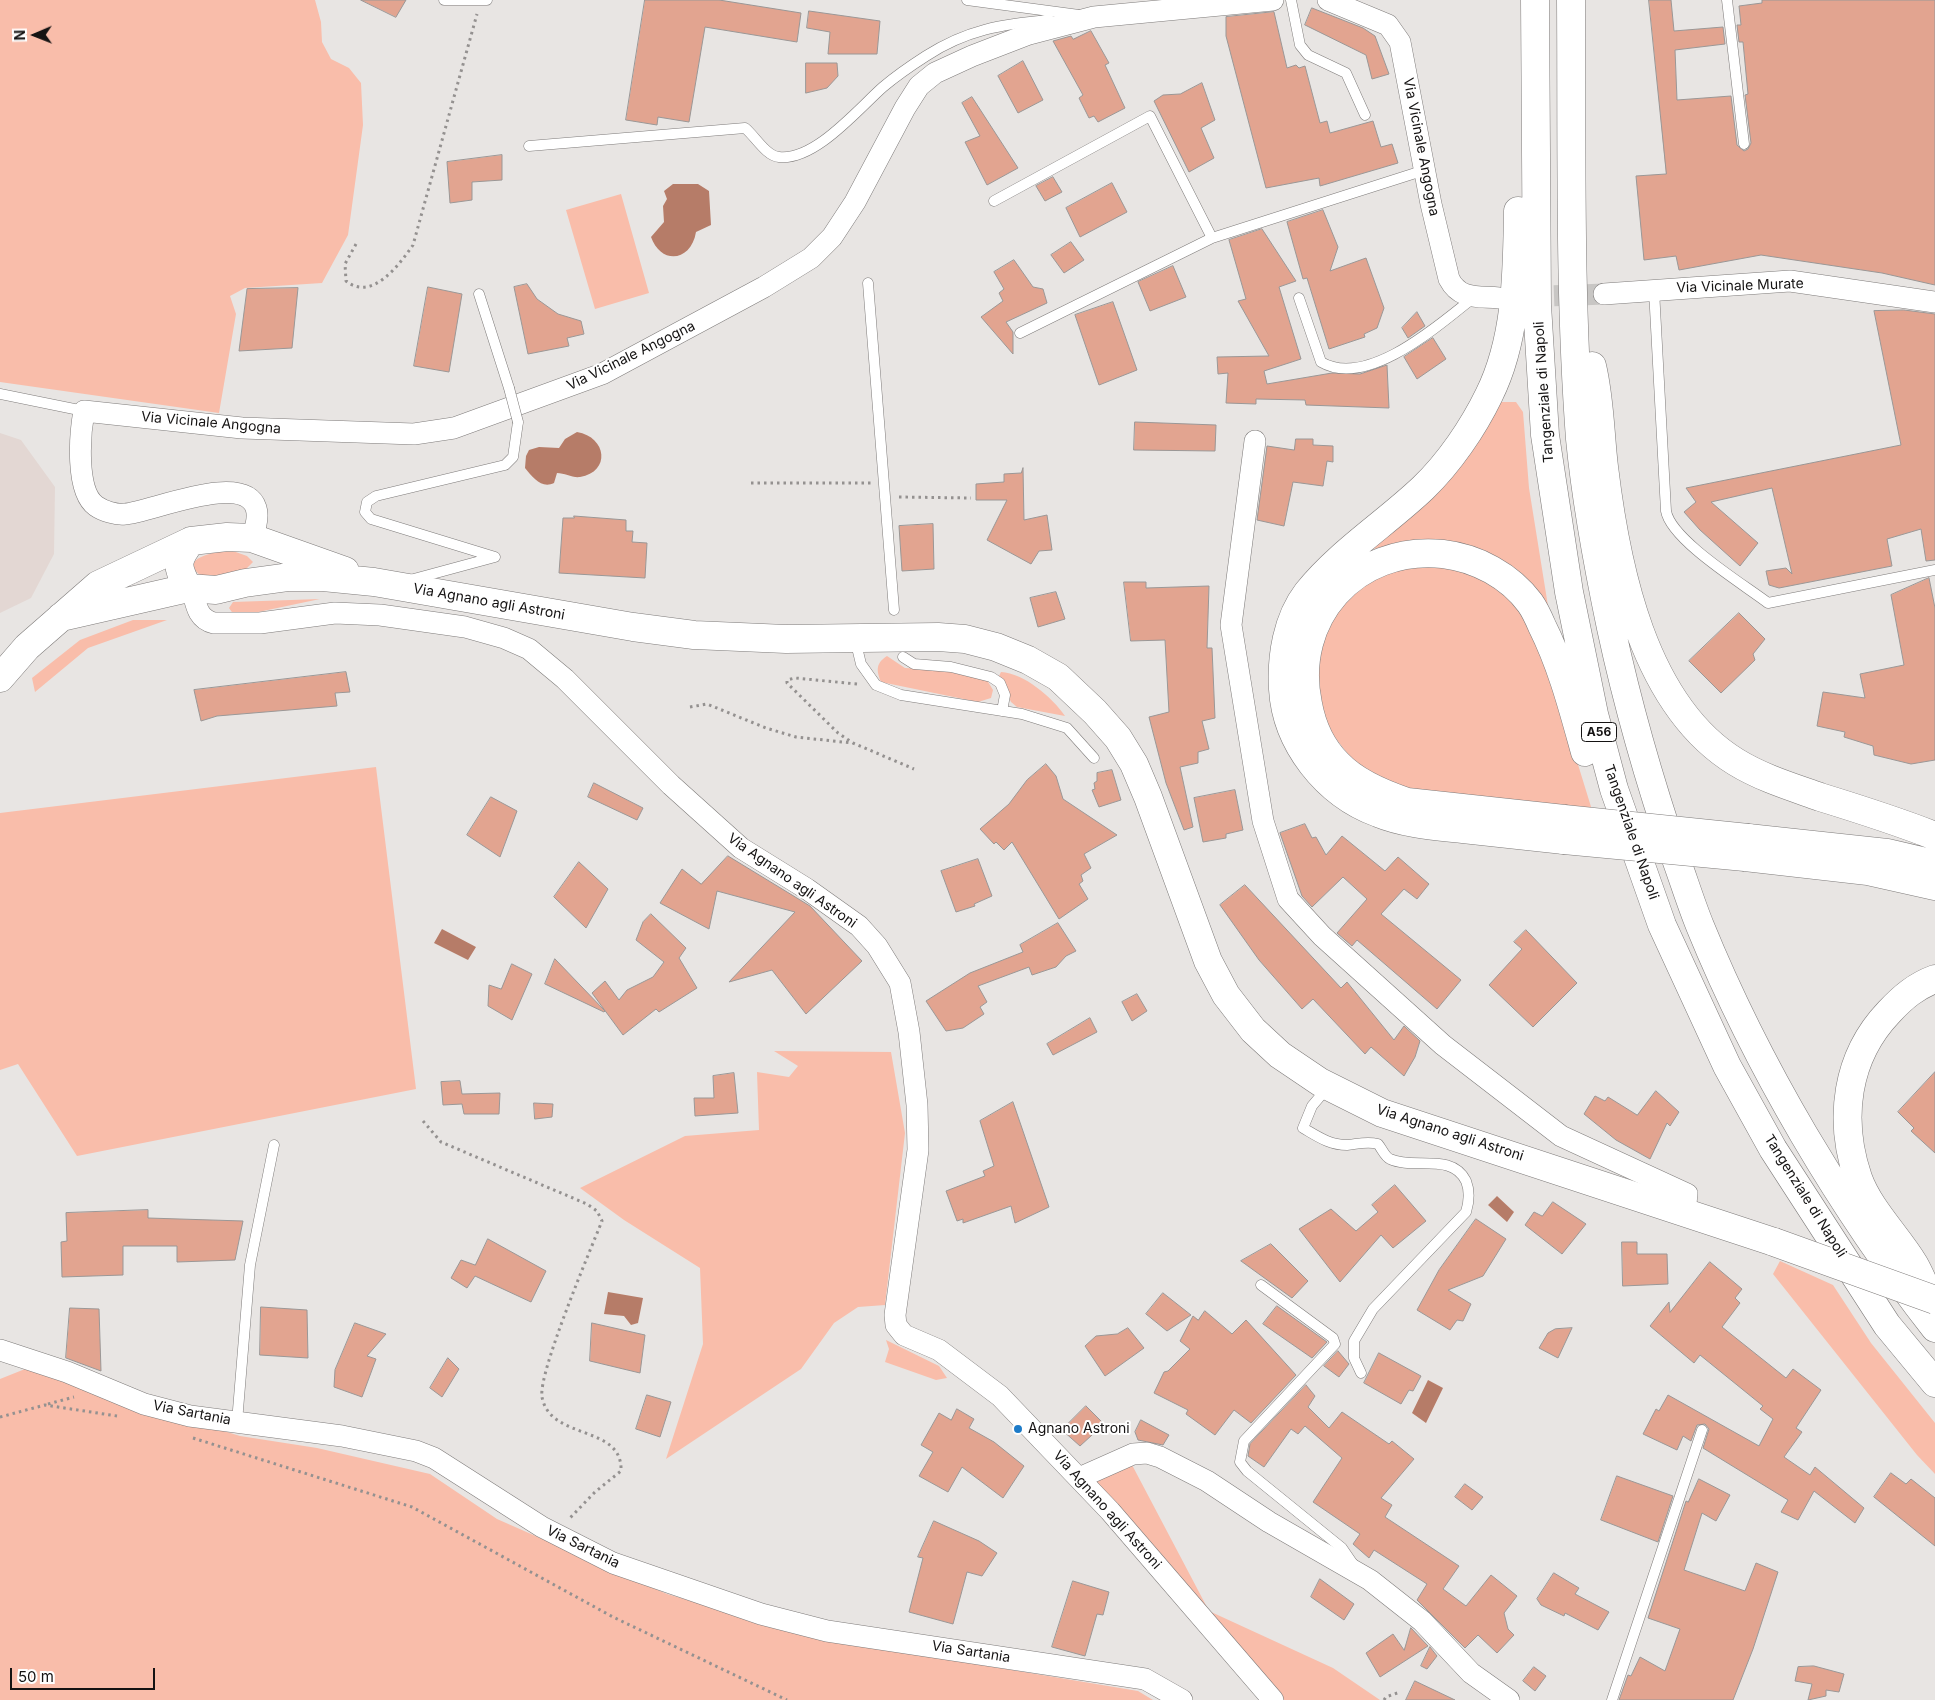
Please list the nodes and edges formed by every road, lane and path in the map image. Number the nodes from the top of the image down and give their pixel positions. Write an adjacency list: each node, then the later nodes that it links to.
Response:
1 (444, 0): 2 (lane)
2 (487, 0)
3 (967, 0): 11 (lane)
4 (1273, 0): 11 (street, Via Vicinale Angogna)
5 (1291, 0): 13 (lane)
6 (1328, 0): 16 (street, Via Vicinale Angogna)
7 (1535, 0): 12 (main road, Tangenziale di Napoli / A56)
8 (1572, 0): 21 (main road, A56)
9 (1727, 0): 14 (lane)
10 (482, 10): 19 (path)
11 (1094, 17): 15 (lane); 31 (street, Via Vicinale Angogna)
12 (1536, 75): 54 (main road); 59 (main road, Tangenziale di Napoli / A56)
13 (1365, 115)
14 (1744, 144)
15 (530, 146)
16 (1425, 170): 18 (lane); 25 (street, Via Vicinale Angogna)
17 (994, 201): 18 (lane)
18 (1212, 238): 29 (lane)
19 (356, 244)
20 (868, 283): 34 (lane)
21 (1573, 290): 55 (main road); 68 (main road, A56)
22 (1654, 290): 24 (street, Via Vicinale Murate); 28 (street, Via Vicinale Murate); 39 (lane)
23 (479, 294): 41 (lane, bridge)
24 (1604, 294)
25 (1475, 296): 26 (lane); 27 (street, Via Vicinale Angogna)
26 (1299, 298)
27 (1498, 298)
28 (1935, 302)
29 (1020, 333)
30 (0, 394): 31 (lane)
31 (84, 411): 37 (street)
32 (1255, 441): 64 (street)
33 (751, 483): 34 (path)
34 (883, 483): 35 (lane)
35 (885, 497): 36 (path); 43 (lane)
36 (971, 498)
37 (249, 539): 38 (main road); 40 (main road); 41 (main road)
38 (191, 541): 42 (main road); 44 (main road)
39 (1935, 570)
40 (245, 583): 41 (main road); 42 (main road)
41 (382, 584): 45 (main road, Via Agnano agli Astroni)
42 (199, 589): 44 (main road); 77 (street, Via Agnano agli Astroni)
43 (894, 610)
44 (61, 617): 47 (main road)
45 (855, 638): 48 (lane); 61 (main road, Via Agnano agli Astroni)
46 (903, 657): 50 (lane)
47 (0, 678)
48 (876, 685): 50 (lane); 51 (path)
49 (690, 707): 51 (path)
50 (1002, 711): 52 (lane)
51 (853, 743): 53 (path)
52 (1094, 758)
53 (914, 769)
54 (1564, 830): 56 (main road, bridge); 59 (main road)
55 (1935, 836)
56 (1746, 847): 57 (main road); 58 (main road)
57 (1935, 864)
58 (1935, 886)
59 (1662, 925): 71 (main road, Tangenziale di Napoli / A56)
60 (1935, 978): 67 (main road)
61 (1328, 1086): 64 (main road, Via Agnano agli Astroni); 70 (lane)
62 (423, 1121): 78 (path)
63 (274, 1145): 74 (lane)
64 (1685, 1212): 66 (main road, Via Agnano agli Astroni, bridge)
65 (1261, 1285): 79 (lane)
66 (1935, 1300)
67 (1935, 1309)
68 (1935, 1328)
69 (0, 1350): 74 (street, Via Sartania)
70 (1361, 1373)
71 (1935, 1383)
72 (0, 1417): 73 (path)
73 (121, 1417)
74 (237, 1422): 78 (street, Via Sartania)
75 (1702, 1430): 86 (lane)
76 (186, 1436): 81 (path)
77 (1079, 1478): 79 (street); 83 (street, Via Agnano agli Astroni)
78 (555, 1534): 82 (street, Via Sartania)
79 (1359, 1574): 85 (street)
80 (1400, 1692): 84 (path)
81 (787, 1700)
82 (1182, 1700)
83 (1273, 1700)
84 (1384, 1700)
85 (1509, 1700)
86 (1612, 1700)

